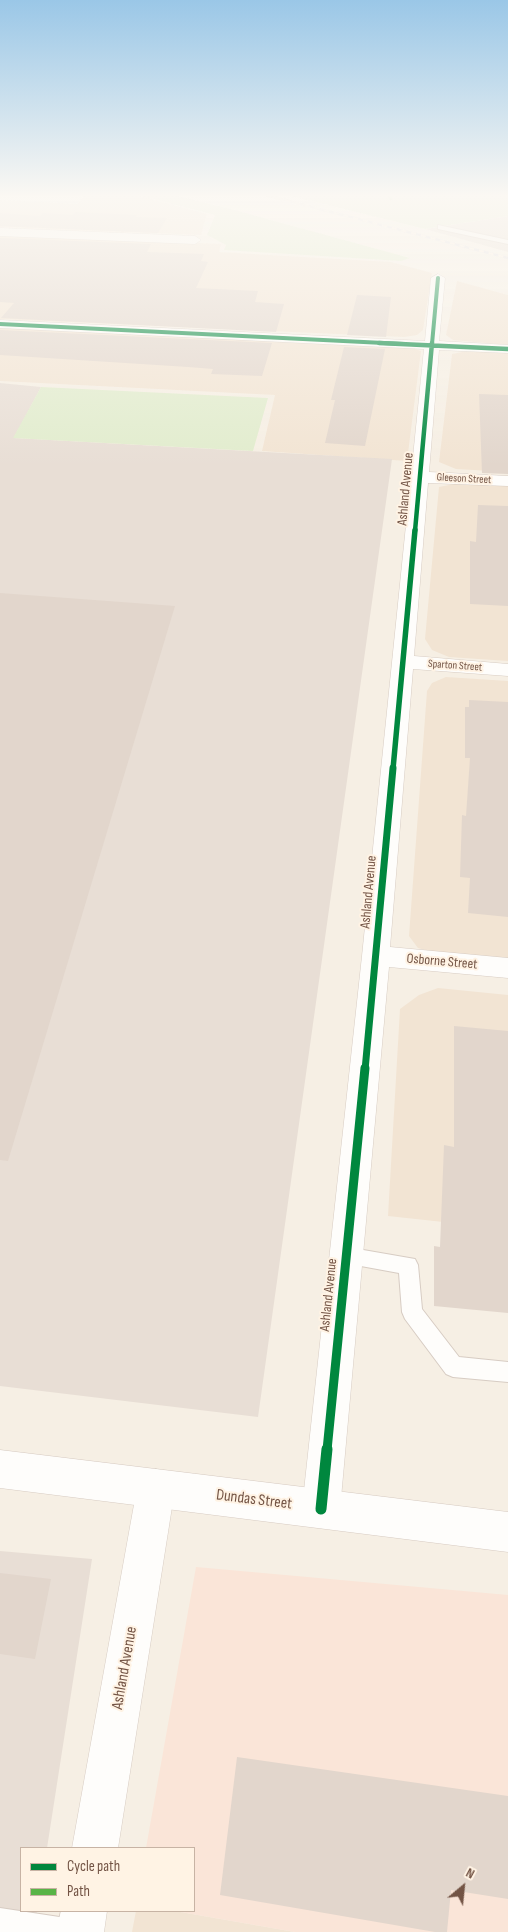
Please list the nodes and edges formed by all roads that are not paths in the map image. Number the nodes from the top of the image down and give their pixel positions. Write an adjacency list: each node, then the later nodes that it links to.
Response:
1 (437, 285): 3 (street, Ashland Avenue)
2 (0, 324): 3 (street)
3 (432, 345): 4 (street); 5 (street, Ashland Avenue)
4 (508, 349)
5 (420, 477): 6 (street, Gleeson Street); 7 (street, Ashland Avenue)
6 (508, 481)
7 (403, 662): 8 (street, Sparton Street); 9 (street, Ashland Avenue)
8 (508, 670)
9 (376, 956): 10 (street, Osborne Street); 11 (street, Ashland Avenue)
10 (508, 968)
11 (346, 1256): 12 (lane); 15 (street, Ashland Avenue)
12 (508, 1372)
13 (0, 1469): 14 (street, Dundas Street)
14 (156, 1488): 15 (street, Dundas Street); 17 (street, Ashland Avenue)
15 (321, 1509): 16 (street, Dundas Street)
16 (508, 1532)
17 (94, 1847)
18 (84, 1912): 21 (street)
19 (0, 1922): 20 (lane)
20 (66, 1932)
21 (80, 1932)

